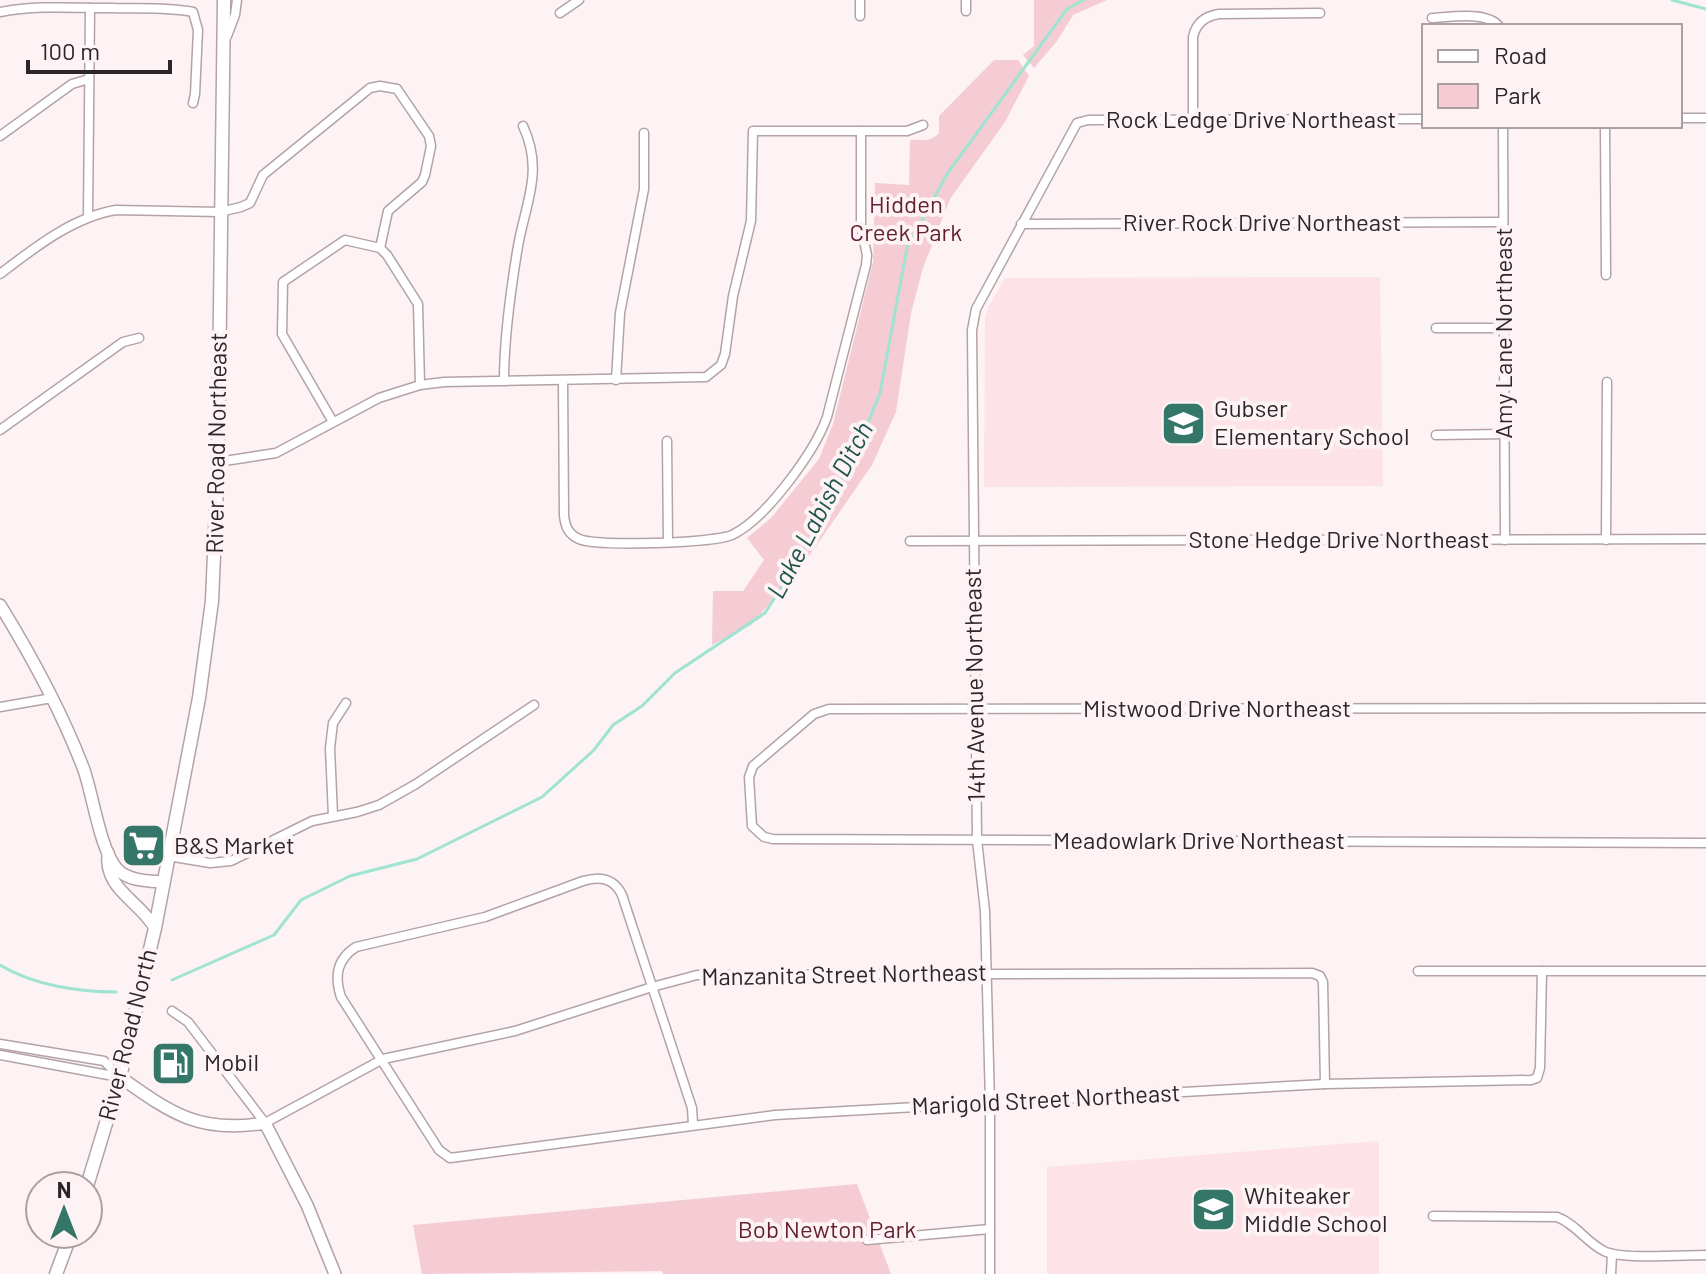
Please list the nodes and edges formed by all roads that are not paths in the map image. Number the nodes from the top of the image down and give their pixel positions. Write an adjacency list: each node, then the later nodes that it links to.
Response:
1 (224, 0): 14 (main road, River Road Northeast)
2 (237, 0): 14 (street)
3 (579, 0): 9 (street)
4 (860, 0): 11 (street)
5 (966, 0): 7 (street)
6 (90, 8): 8 (street); 15 (street); 16 (street)
7 (966, 11)
8 (0, 12)
9 (560, 13)
10 (1320, 13): 20 (street)
11 (860, 16)
12 (1432, 18): 13 (street)
13 (1497, 24)
14 (222, 48): 29 (main road, River Road Northeast)
15 (89, 79): 28 (street); 30 (street)
16 (193, 103)
17 (1682, 118): 18 (street)
18 (1706, 118)
19 (1422, 119): 20 (street, Rock Ledge Drive Northeast)
20 (1193, 120): 21 (street, Rock Ledge Drive Northeast)
21 (1077, 123): 32 (street, 14th Avenue Northeast)
22 (923, 125): 26 (street)
23 (523, 126): 40 (street)
24 (1503, 128): 31 (street, Amy Lane Northeast)
25 (1605, 128): 35 (street)
26 (861, 131): 39 (street); 55 (street)
27 (644, 133): 39 (street)
28 (0, 136)
29 (220, 212): 30 (street); 33 (street); 49 (main road, River Road Northeast)
30 (88, 217): 34 (street)
31 (1503, 222): 32 (street, River Rock Drive Northeast); 37 (street, Amy Lane Northeast)
32 (1021, 224): 54 (street, 14th Avenue Northeast)
33 (380, 248): 43 (street); 44 (street)
34 (0, 274)
35 (1606, 275)
36 (1436, 328): 37 (street)
37 (1504, 328): 46 (street, Amy Lane Northeast)
38 (139, 338): 45 (street)
39 (616, 380): 41 (street)
40 (504, 381): 41 (street); 43 (street)
41 (563, 381): 55 (street)
42 (1607, 382): 52 (street)
43 (420, 385): 44 (street)
44 (333, 422): 49 (street)
45 (0, 430)
46 (1505, 434): 47 (street); 51 (street, Amy Lane Northeast)
47 (1436, 435)
48 (667, 441): 55 (street)
49 (218, 462): 68 (main road, River Road Northeast)
50 (1706, 539): 52 (street, Stone Hedge Drive Northeast)
51 (1505, 540): 52 (street, Stone Hedge Drive Northeast); 54 (street, Stone Hedge Drive Northeast)
52 (1606, 540)
53 (910, 541): 54 (street, Stone Hedge Drive Northeast)
54 (973, 541): 62 (street, 14th Avenue Northeast)
55 (668, 542)
56 (0, 605): 57 (main road)
57 (52, 698): 60 (street); 67 (main road)
58 (346, 703): 64 (street)
59 (534, 705): 64 (street)
60 (0, 707)
61 (1706, 708): 62 (street, Mistwood Drive Northeast)
62 (975, 709): 63 (street, Mistwood Drive Northeast); 65 (street, 14th Avenue Northeast)
63 (750, 770): 65 (street, Meadowlark Drive Northeast)
64 (333, 816): 68 (street)
65 (977, 840): 66 (street, Meadowlark Drive Northeast); 74 (street, 14th Avenue Northeast)
66 (1706, 843)
67 (108, 853): 69 (main road); 70 (main road)
68 (168, 856): 69 (main road, River Road Northeast)
69 (163, 882): 70 (main road, River Road North)
70 (155, 928): 80 (main road, River Road North)
71 (1418, 971): 72 (street)
72 (1542, 971): 73 (street); 81 (street, Marigold Street Northeast)
73 (1706, 971)
74 (987, 973): 75 (street, Manzanita Street Northeast); 81 (street, Manzanita Street Northeast); 82 (street, 14th Avenue Northeast)
75 (652, 987): 79 (street, Manzanita Street Northeast); 79 (street); 84 (street)
76 (172, 1011): 83 (street)
77 (0, 1044): 80 (street)
78 (0, 1055): 80 (street)
79 (383, 1059): 83 (street, Manzanita Street Northeast); 84 (street, Marigold Street Northeast)
80 (120, 1077): 83 (main road, Manzanita Street Northeast); 85 (main road, River Road North)
81 (1325, 1084): 82 (street, Marigold Street Northeast)
82 (990, 1103): 84 (street, Marigold Street Northeast); 87 (street, 14th Avenue Northeast)
83 (265, 1123): 93 (main road)
84 (693, 1124)
85 (92, 1170)
86 (1433, 1216): 90 (street)
87 (990, 1229): 88 (street); 94 (street, 14th Avenue Northeast)
88 (867, 1240)
89 (65, 1250): 92 (main road)
90 (1612, 1254): 91 (street); 95 (street)
91 (1706, 1255)
92 (56, 1274)
93 (335, 1274)
94 (990, 1274)
95 (1611, 1274)

